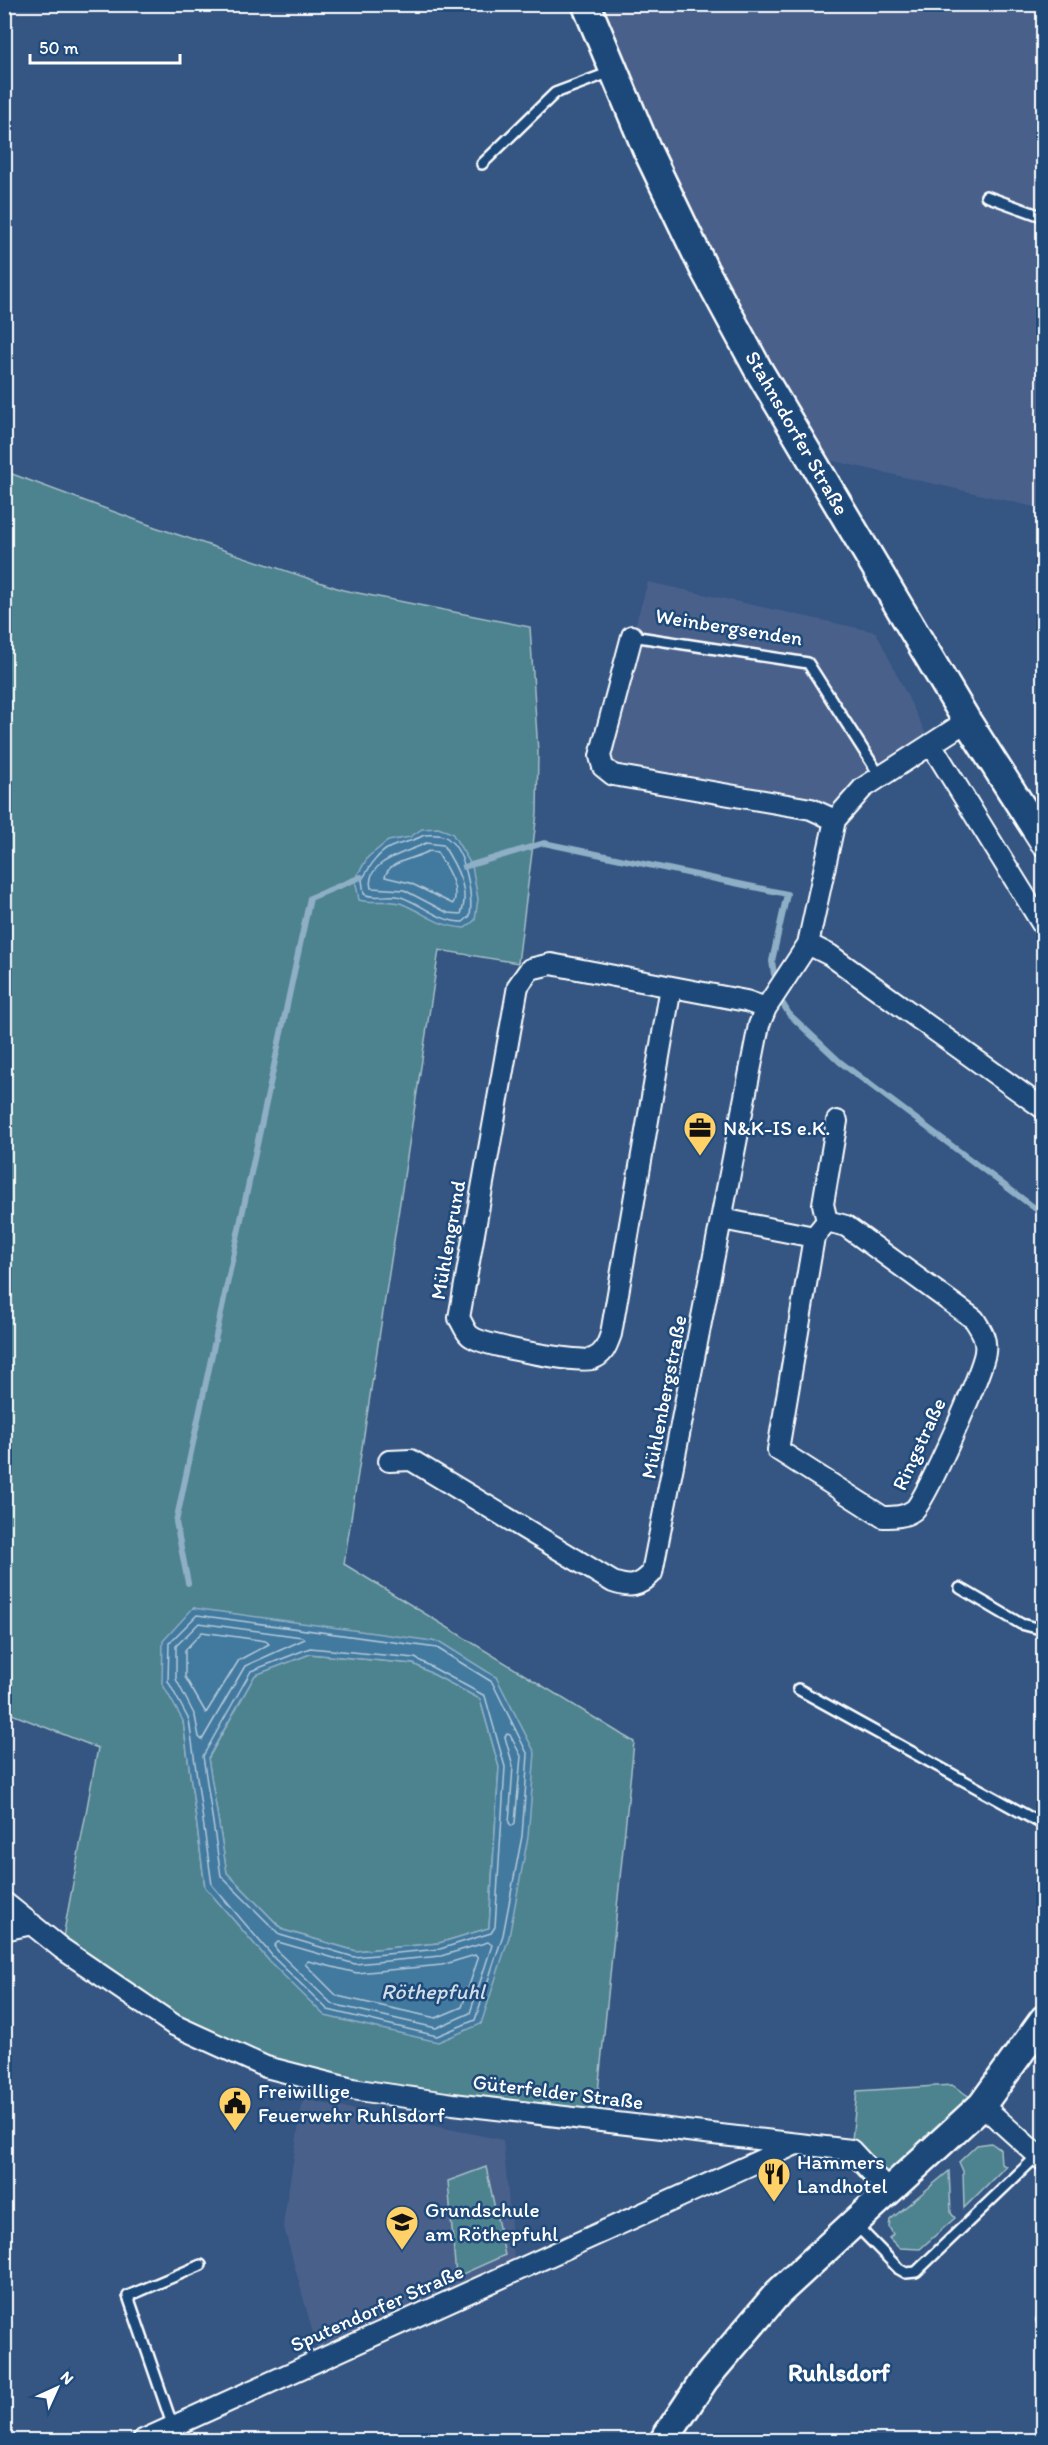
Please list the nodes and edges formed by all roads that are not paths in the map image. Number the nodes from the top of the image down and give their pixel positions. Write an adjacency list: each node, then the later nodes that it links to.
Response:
1 (586, 4): 2 (street, Stahnsdorfer Straße)
2 (614, 71): 3 (lane); 7 (street, Stahnsdorfer Straße)
3 (482, 164)
4 (986, 196): 5 (lane)
5 (1044, 217)
6 (632, 636): 9 (lane, Weinbergsenden); 10 (street, Weinbergsenden)
7 (968, 722): 8 (street, Mühlenbergstraße); 11 (street, Stahnsdorfer Straße)
8 (931, 744): 9 (street, Mühlenbergstraße); 12 (street)
9 (880, 776): 10 (street, Mühlenbergstraße)
10 (835, 820): 13 (street, Mühlenbergstraße)
11 (1044, 842)
12 (1044, 927)
13 (808, 944): 15 (street, Mühlenbergstraße); 16 (street)
14 (671, 987): 14 (street, Mühlengrund); 15 (street, Mühlengrund)
15 (766, 1008): 18 (street, Mühlenbergstraße)
16 (1044, 1109)
17 (837, 1121): 19 (street)
18 (722, 1219): 20 (street); 21 (street, Mühlenbergstraße)
19 (827, 1221): 20 (street, Ringstraße); 20 (street, Ringstraße)
20 (814, 1237)
21 (389, 1461)
22 (960, 1588): 23 (lane)
23 (1044, 1630)
24 (798, 1689): 25 (lane)
25 (1044, 1825)
26 (4, 1902): 27 (street, Güterfelder Straße)
27 (32, 1924): 28 (street); 31 (street, Güterfelder Straße)
28 (4, 1930)
29 (1044, 2019): 30 (street)
30 (982, 2105): 32 (street); 33 (street)
31 (794, 2145): 33 (street, Güterfelder Straße); 36 (street, Sputendorfer Straße)
32 (1040, 2159): 34 (lane)
33 (889, 2190): 34 (street)
34 (853, 2223): 38 (street)
35 (201, 2265): 36 (lane)
36 (173, 2427): 37 (street, Sputendorfer Straße)
37 (143, 2440)
38 (664, 2440)

